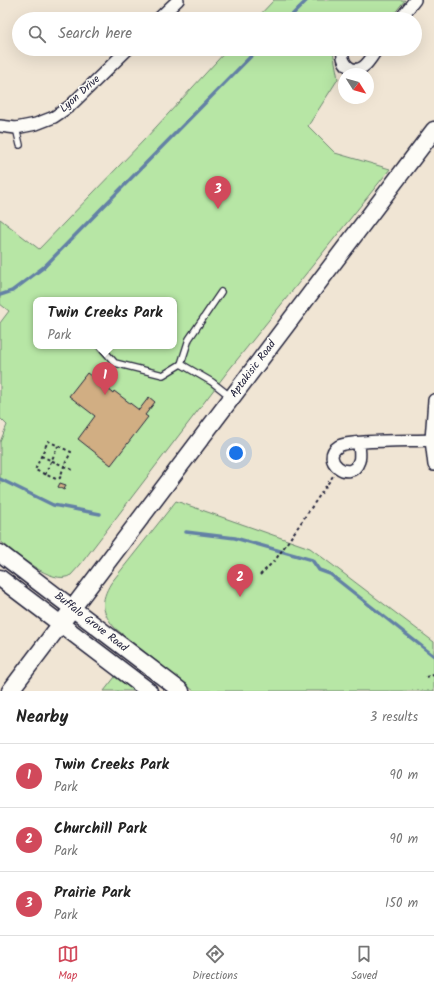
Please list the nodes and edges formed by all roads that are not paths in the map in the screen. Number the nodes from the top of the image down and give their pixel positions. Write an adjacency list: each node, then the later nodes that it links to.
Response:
1 (178, 0): 3 (street)
2 (415, 0): 4 (street)
3 (165, 12)
4 (406, 12)
5 (121, 56): 9 (street, Lyon Drive)
6 (342, 56): 7 (street)
7 (371, 56)
8 (0, 126): 9 (street, Lyon Drive)
9 (16, 128): 11 (lane)
10 (434, 130): 15 (main road, Aptakisic Road)
11 (20, 145)
12 (221, 292): 14 (lane)
13 (103, 349): 14 (lane)
14 (181, 364): 15 (lane)
15 (231, 397): 22 (main road, Aptakisic Road)
16 (434, 400): 17 (street)
17 (431, 440): 18 (street); 19 (street)
18 (359, 443): 18 (street)
19 (434, 464)
20 (0, 553): 22 (main road, Buffalo Grove Road)
21 (0, 578): 23 (main road, Buffalo Grove Road)
22 (72, 608): 23 (main road, Aptakisic Road); 26 (main road, Buffalo Grove Road)
23 (60, 624): 24 (main road, Aptakisic Road); 25 (main road, Buffalo Grove Road)
24 (10, 691)
25 (148, 691)
26 (181, 691)

